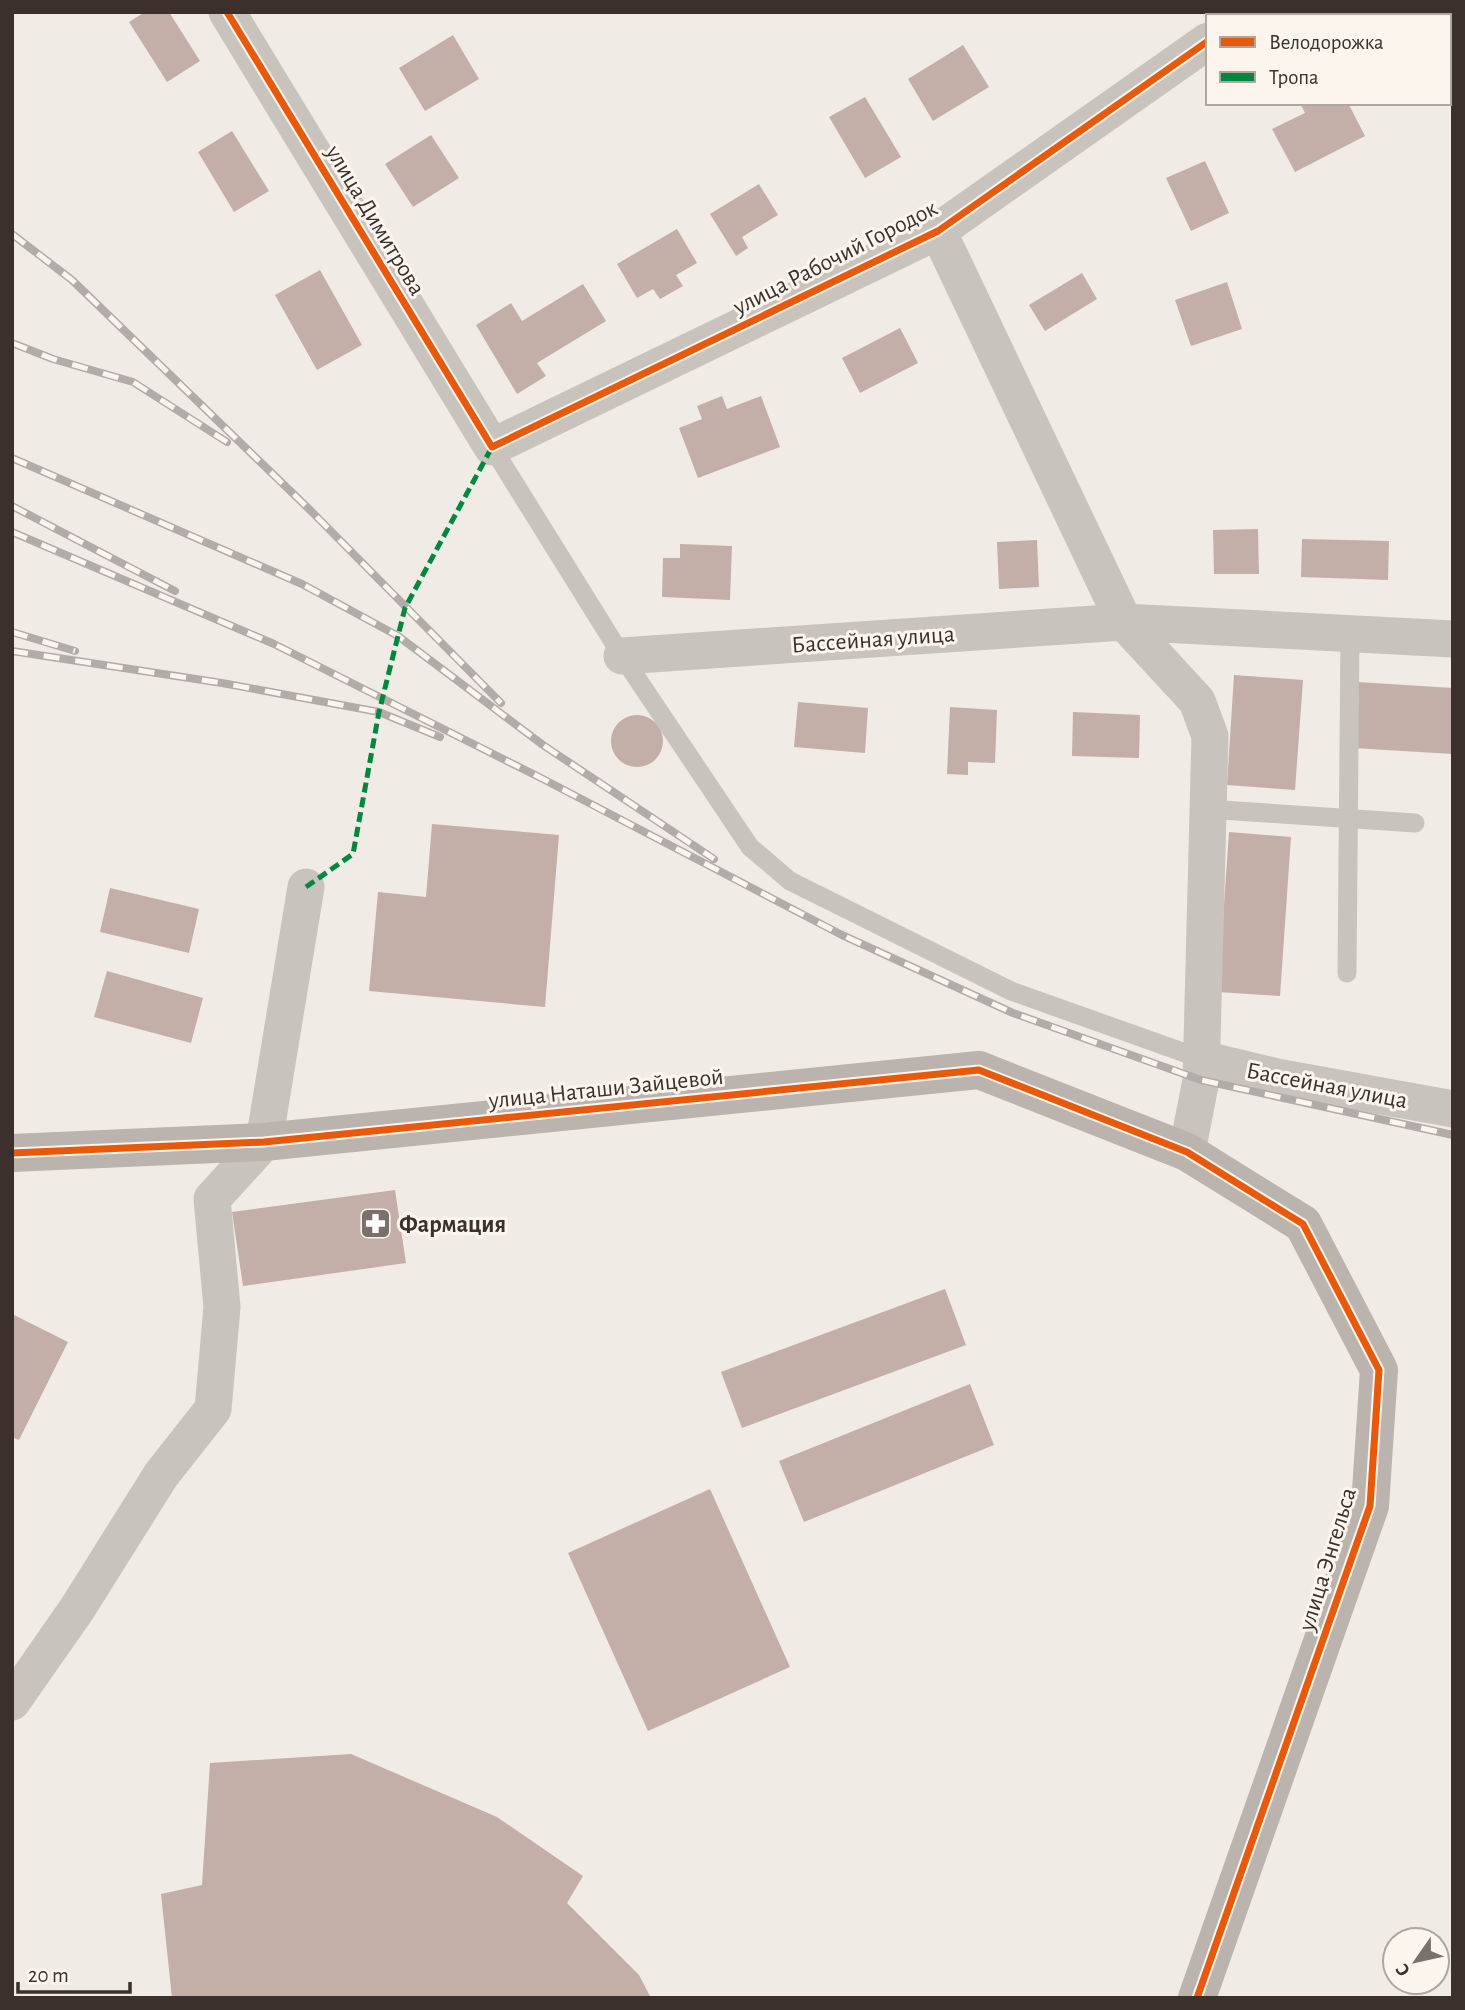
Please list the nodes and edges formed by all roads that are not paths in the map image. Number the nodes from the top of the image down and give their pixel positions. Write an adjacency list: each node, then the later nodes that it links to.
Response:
1 (227, 12): 4 (street, улица Димитрова)
2 (1206, 42): 3 (street, улица Рабочий Городок)
3 (937, 231): 4 (street, улица Рабочий Городок); 5 (street)
4 (492, 447): 8 (lane)
5 (1125, 622): 6 (street, Бассейная улица); 8 (street, Бассейная улица); 9 (street)
6 (1350, 633): 7 (street, Бассейная улица); 10 (lane)
7 (1453, 639)
8 (622, 656): 14 (lane)
9 (1207, 809): 10 (lane); 14 (street)
10 (1349, 819): 11 (lane); 13 (lane)
11 (1415, 823)
12 (306, 887): 16 (street)
13 (1347, 973)
14 (1202, 1059): 15 (street, Бассейная улица); 17 (street)
15 (1453, 1109)
16 (264, 1142): 17 (street, улица Наташи Зайцевой); 18 (street, улица Наташи Зайцевой); 19 (street)
17 (1187, 1152): 20 (street, улица Энгельса)
18 (12, 1153)
19 (12, 1702)
20 (1197, 1998)

